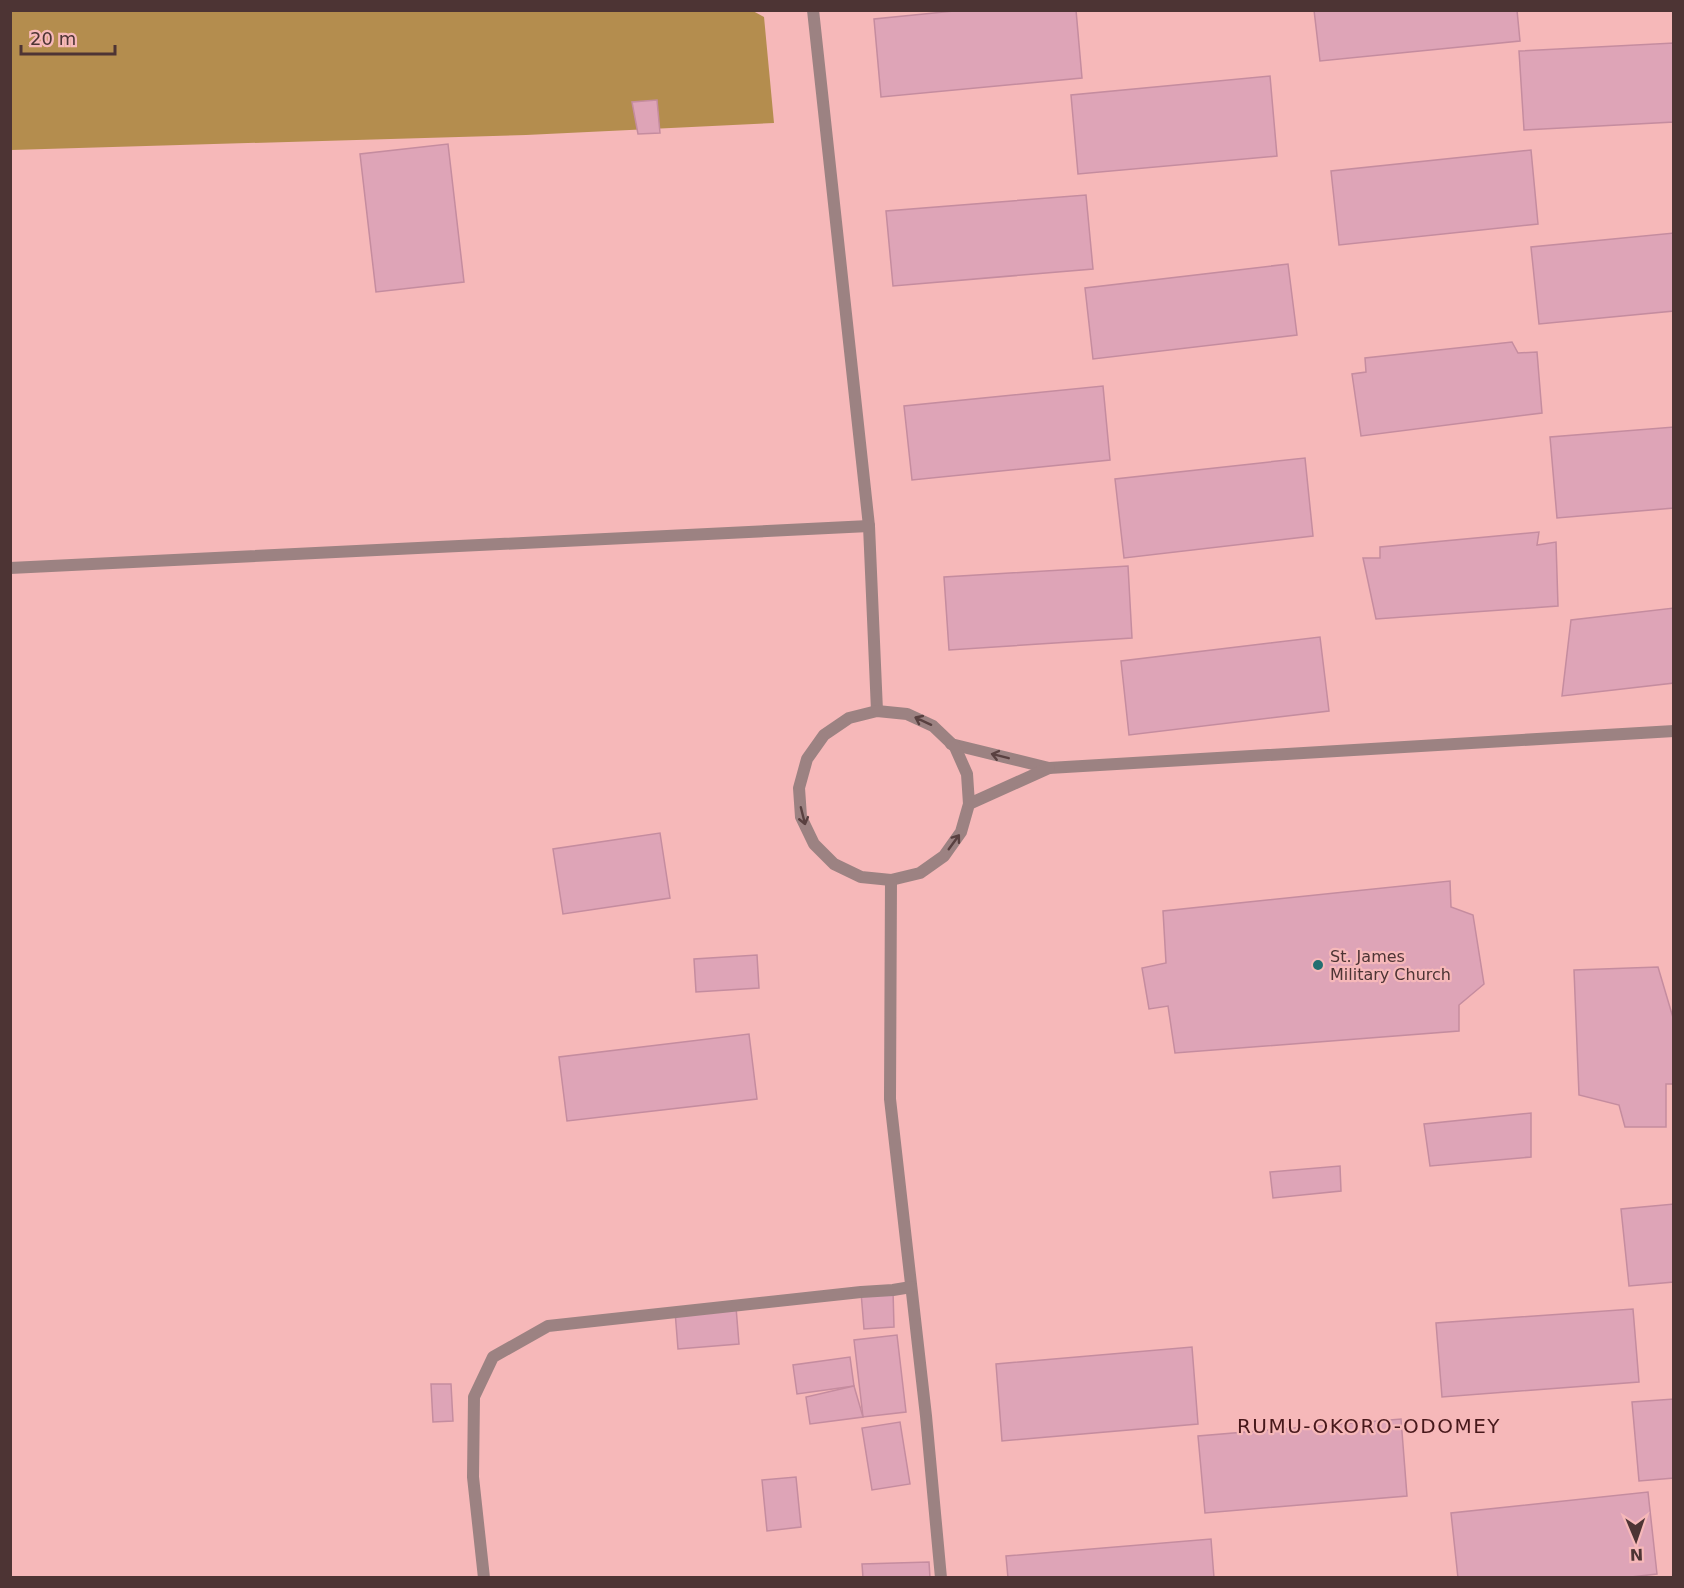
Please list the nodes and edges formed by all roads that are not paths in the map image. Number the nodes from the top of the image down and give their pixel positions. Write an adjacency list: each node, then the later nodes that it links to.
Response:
1 (813, 10): 2 (street)
2 (869, 526): 3 (street); 4 (street)
3 (10, 568)
4 (877, 711): 6 (street, one-way to 4); 9 (street, one-way to 9)
5 (1674, 731): 7 (street)
6 (951, 744): 7 (street, one-way to 6); 8 (street)
7 (1049, 768): 8 (street)
8 (969, 804): 9 (street, one-way to 8)
9 (891, 880): 10 (street)
10 (911, 1287): 11 (street); 12 (street)
11 (484, 1578)
12 (941, 1578)

